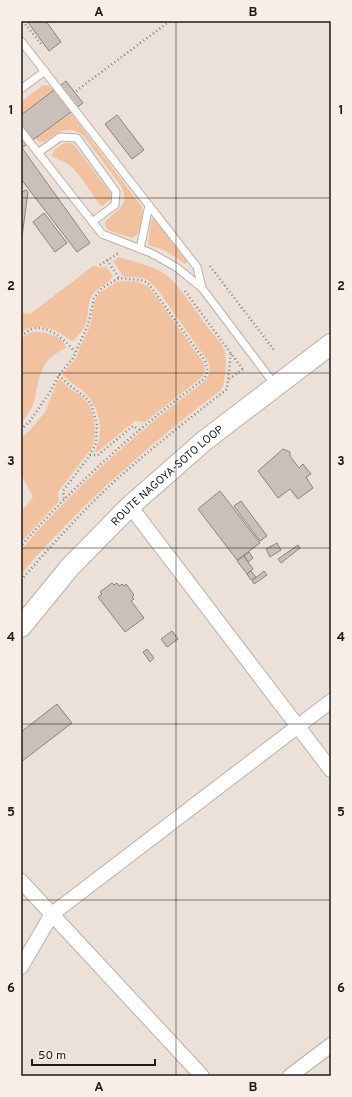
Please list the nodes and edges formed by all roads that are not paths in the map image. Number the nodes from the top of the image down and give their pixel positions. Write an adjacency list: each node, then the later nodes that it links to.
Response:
1 (21, 41): 2 (lane)
2 (45, 71): 3 (lane); 6 (lane)
3 (21, 89)
4 (21, 131): 5 (lane)
5 (38, 153): 7 (lane); 7 (lane)
6 (149, 205): 8 (lane); 9 (lane)
7 (92, 222): 8 (lane)
8 (140, 249): 9 (lane)
9 (202, 288): 11 (lane)
10 (331, 344): 11 (main road, ROUTE NAGOYA-SOTO LOOP)
11 (276, 387): 12 (main road, ROUTE NAGOYA-SOTO LOOP)
12 (130, 506): 13 (main road, ROUTE NAGOYA-SOTO LOOP); 15 (street)
13 (21, 627)
14 (331, 701): 15 (street)
15 (298, 726): 16 (street); 18 (street)
16 (331, 770)
17 (21, 881): 18 (street)
18 (52, 914): 19 (street); 21 (street)
19 (21, 967)
20 (331, 1045): 22 (street)
21 (202, 1076)
22 (290, 1076)

